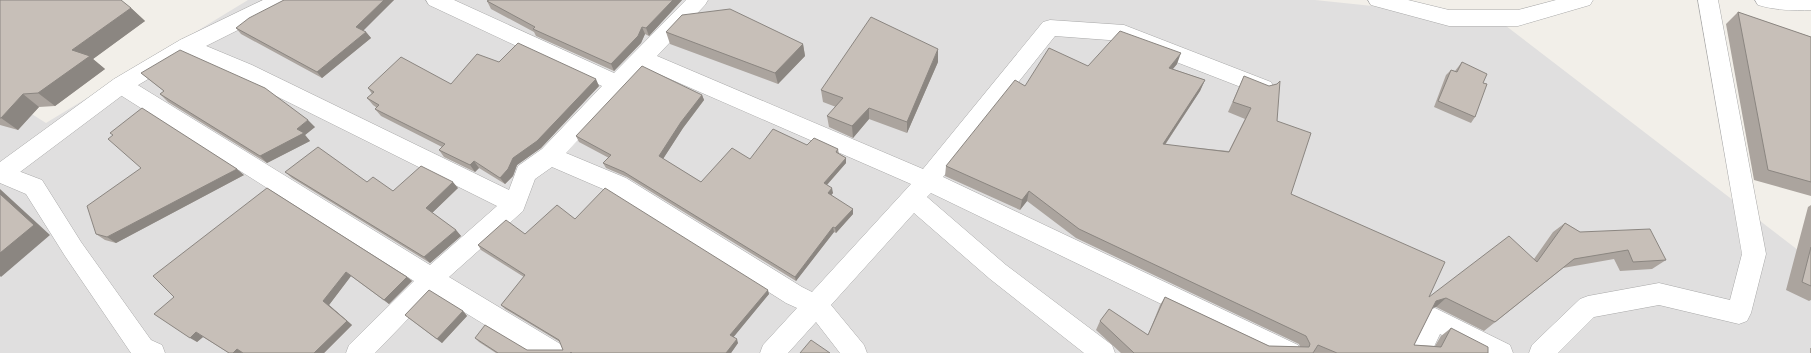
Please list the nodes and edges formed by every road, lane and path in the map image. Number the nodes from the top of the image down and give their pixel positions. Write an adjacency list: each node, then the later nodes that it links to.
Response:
1 (280, 0): 9 (street)
2 (436, 0): 11 (street)
3 (698, 0): 10 (street)
4 (1378, 0): 5 (street)
5 (1583, 0)
6 (1708, 0): 30 (street)
7 (1765, 0): 8 (street)
8 (1811, 2)
9 (187, 46): 12 (street); 18 (street)
10 (642, 58): 11 (street); 16 (street)
11 (616, 84): 14 (street)
12 (121, 85): 15 (street); 19 (street)
13 (1264, 88): 16 (street)
14 (550, 156): 18 (street); 20 (street)
15 (0, 174): 21 (street)
16 (926, 180): 17 (street); 27 (street)
17 (913, 198): 20 (street); 26 (street)
18 (515, 204): 19 (street)
19 (431, 279): 22 (street); 23 (street)
20 (817, 305): 24 (street); 25 (street)
21 (143, 351)
22 (358, 353)
23 (553, 353)
24 (772, 353)
25 (855, 353)
26 (1103, 353)
27 (1289, 353)
28 (1418, 353): 29 (street)
29 (1501, 353)
30 (1541, 353)

